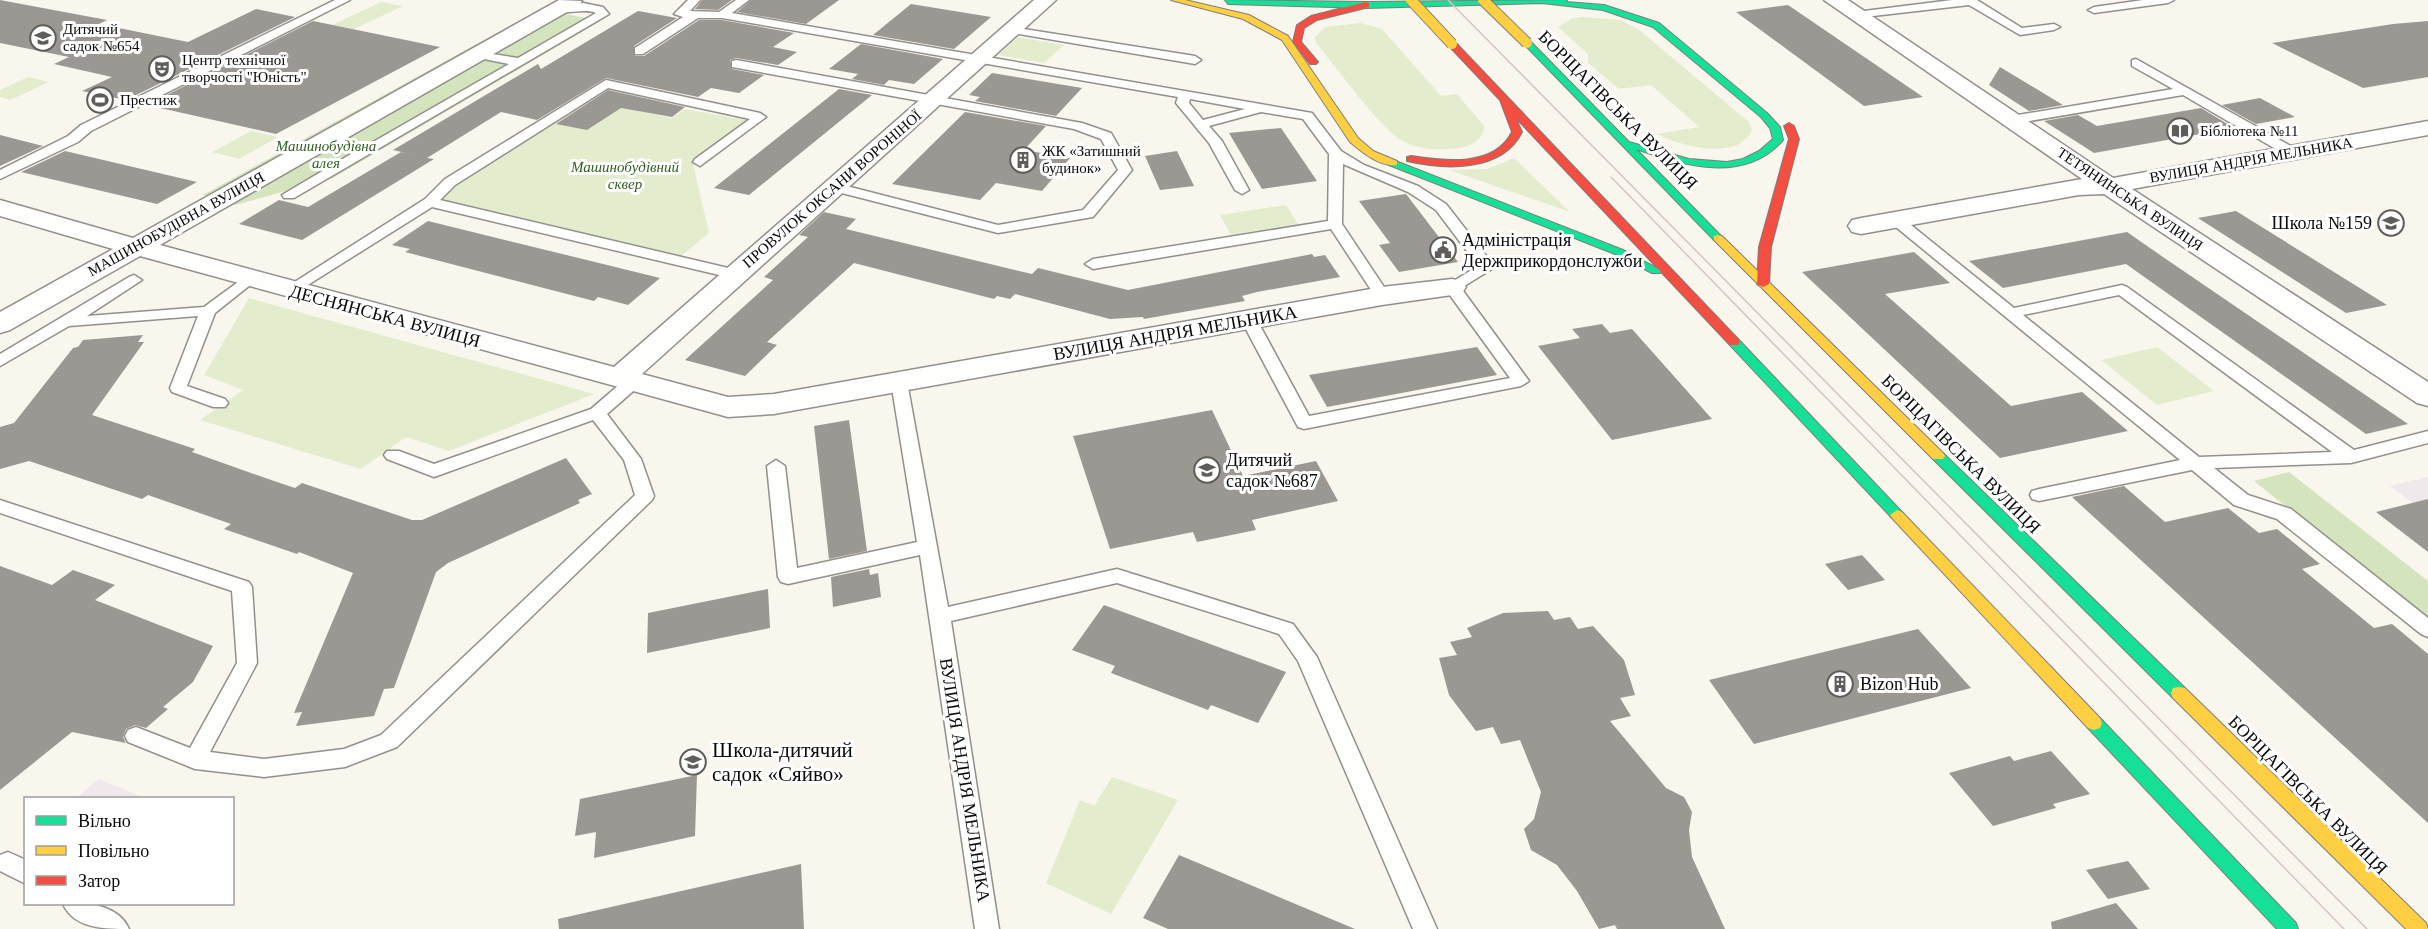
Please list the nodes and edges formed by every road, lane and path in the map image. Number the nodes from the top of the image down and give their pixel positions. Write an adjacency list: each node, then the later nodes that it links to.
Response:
1 (344, 0): 43 (lane)
2 (694, 0): 16 (lane)
3 (743, 0): 17 (lane)
4 (1046, 0): 21 (street, ПРОВУЛОК ОКСАНИ ВОРОНІНОЇ)
5 (1175, 0): 58 (main road)
6 (1214, 0): 13 (main road)
7 (1411, 0): 31 (main road, bridge)
8 (1483, 0): 38 (main road, БОРЩАГІВСЬКА ВУЛИЦЯ, bridge)
9 (1563, 0): 12 (main road)
10 (1834, 0): 18 (street, ТЕТЯНИНСЬКА ВУЛИЦЯ)
11 (2168, 0): 15 (lane)
12 (1545, 2): 13 (main road); 38 (main road)
13 (1366, 4): 31 (main road)
14 (565, 5): 23 (street, МАШИНОБУДІВНА ВУЛИЦЯ); 26 (lane)
15 (2094, 10)
16 (695, 15): 17 (lane); 22 (lane)
17 (722, 15): 24 (lane)
18 (1856, 15): 20 (lane); 34 (street, ТЕТЯНИНСЬКА ВУЛИЦЯ)
19 (1673, 21): 59 (main road)
20 (2054, 27)
21 (1011, 30): 24 (street, ПРОВУЛОК ОКСАНИ ВОРОНІНОЇ); 25 (lane)
22 (639, 51)
23 (478, 54): 26 (lane); 37 (street, МАШИНОБУДІВНА ВУЛИЦЯ)
24 (979, 59): 30 (lane); 32 (street, ПРОВУЛОК ОКСАНИ ВОРОНІНОЇ)
25 (1195, 60)
26 (519, 62): 39 (lane)
27 (2136, 63): 29 (lane)
28 (736, 64): 32 (lane)
29 (2185, 91): 34 (lane); 40 (lane)
30 (1185, 95): 33 (lane); 35 (lane)
31 (1502, 97): 58 (main road)
32 (932, 100): 45 (street, ПРОВУЛОК ОКСАНИ ВОРОНІНОЇ); 45 (lane)
33 (1263, 108): 35 (lane); 41 (lane)
34 (2012, 120): 44 (street, ТЕТЯНИНСЬКА ВУЛИЦЯ)
35 (1201, 124): 46 (lane)
36 (2428, 128): 40 (street, ВУЛИЦЯ АНДРІЯ МЕЛЬНИКА)
37 (324, 140): 39 (lane); 53 (street, МАШИНОБУДІВНА ВУЛИЦЯ)
38 (1626, 142): 59 (main road, БОРЩАГІВСЬКА ВУЛИЦЯ)
39 (368, 150): 47 (lane)
40 (2291, 152): 44 (street, ВУЛИЦЯ АНДРІЯ МЕЛЬНИКА)
41 (1336, 154): 51 (lane); 60 (lane)
42 (700, 162): 48 (lane)
43 (0, 175)
44 (2109, 186): 50 (street, ВУЛИЦЯ АНДРІЯ МЕЛЬНИКА); 71 (street, ТЕТЯНИНСЬКА ВУЛИЦЯ)
45 (834, 187): 55 (street, ПРОВУЛОК ОКСАНИ ВОРОНІНОЇ)
46 (1242, 190)
47 (289, 195)
48 (430, 202): 55 (lane); 61 (lane)
49 (0, 208): 53 (street, ДЕСНЯНСЬКА ВУЛИЦЯ)
50 (1896, 220): 52 (street, ВУЛИЦЯ АНДРІЯ МЕЛЬНИКА); 64 (lane)
51 (1335, 224): 54 (lane); 62 (lane)
52 (1862, 226)
53 (134, 246): 56 (street, ДЕСНЯНСЬКА ВУЛИЦЯ); 67 (street, МАШИНОБУДІВНА ВУЛИЦЯ)
54 (1093, 264)
55 (736, 274): 69 (street, ПРОВУЛОК ОКСАНИ ВОРОНІНОЇ)
56 (249, 279): 61 (street, ДЕСНЯНСЬКА ВУЛИЦЯ); 63 (lane)
57 (134, 280): 66 (lane)
58 (1679, 284): 91 (main road)
59 (1763, 284): 92 (main road, БОРЩАГІВСЬКА ВУЛИЦЯ)
60 (1452, 287): 62 (street, ВУЛИЦЯ АНДРІЯ МЕЛЬНИКА); 65 (lane)
61 (290, 290): 69 (street, ДЕСНЯНСЬКА ВУЛИЦЯ)
62 (1382, 296): 65 (street, ВУЛИЦЯ АНДРІЯ МЕЛЬНИКА)
63 (208, 311): 66 (lane); 72 (lane)
64 (2011, 313): 77 (lane); 78 (lane)
65 (1249, 320): 70 (street, ВУЛИЦЯ АНДРІЯ МЕЛЬНИКА)
66 (65, 322): 68 (lane)
67 (0, 324)
68 (0, 361)
69 (626, 381): 73 (street, ДЕСНЯНСЬКА ВУЛИЦЯ); 74 (lane)
70 (899, 382): 73 (street, ВУЛИЦЯ АНДРІЯ МЕЛЬНИКА); 82 (lane, ВУЛИЦЯ АНДРІЯ МЕЛЬНИКА)
71 (2428, 396)
72 (219, 403)
73 (774, 404)
74 (597, 413): 76 (lane); 86 (lane)
75 (2428, 437): 77 (lane)
76 (393, 455)
77 (2350, 457): 78 (lane)
78 (2196, 464): 80 (lane); 84 (lane)
79 (776, 466): 82 (lane)
80 (2039, 495)
81 (0, 506): 86 (lane)
82 (927, 548): 83 (lane, ВУЛИЦЯ АНДРІЯ МЕЛЬНИКА)
83 (940, 616): 89 (lane, ВУЛИЦЯ АНДРІЯ МЕЛЬНИКА); 90 (lane)
84 (2428, 629)
85 (136, 736): 86 (lane)
86 (195, 760)
87 (78, 905): 88 (lane)
88 (117, 929)
89 (987, 929)
90 (1425, 929)
91 (2289, 929)
92 (2419, 929)

